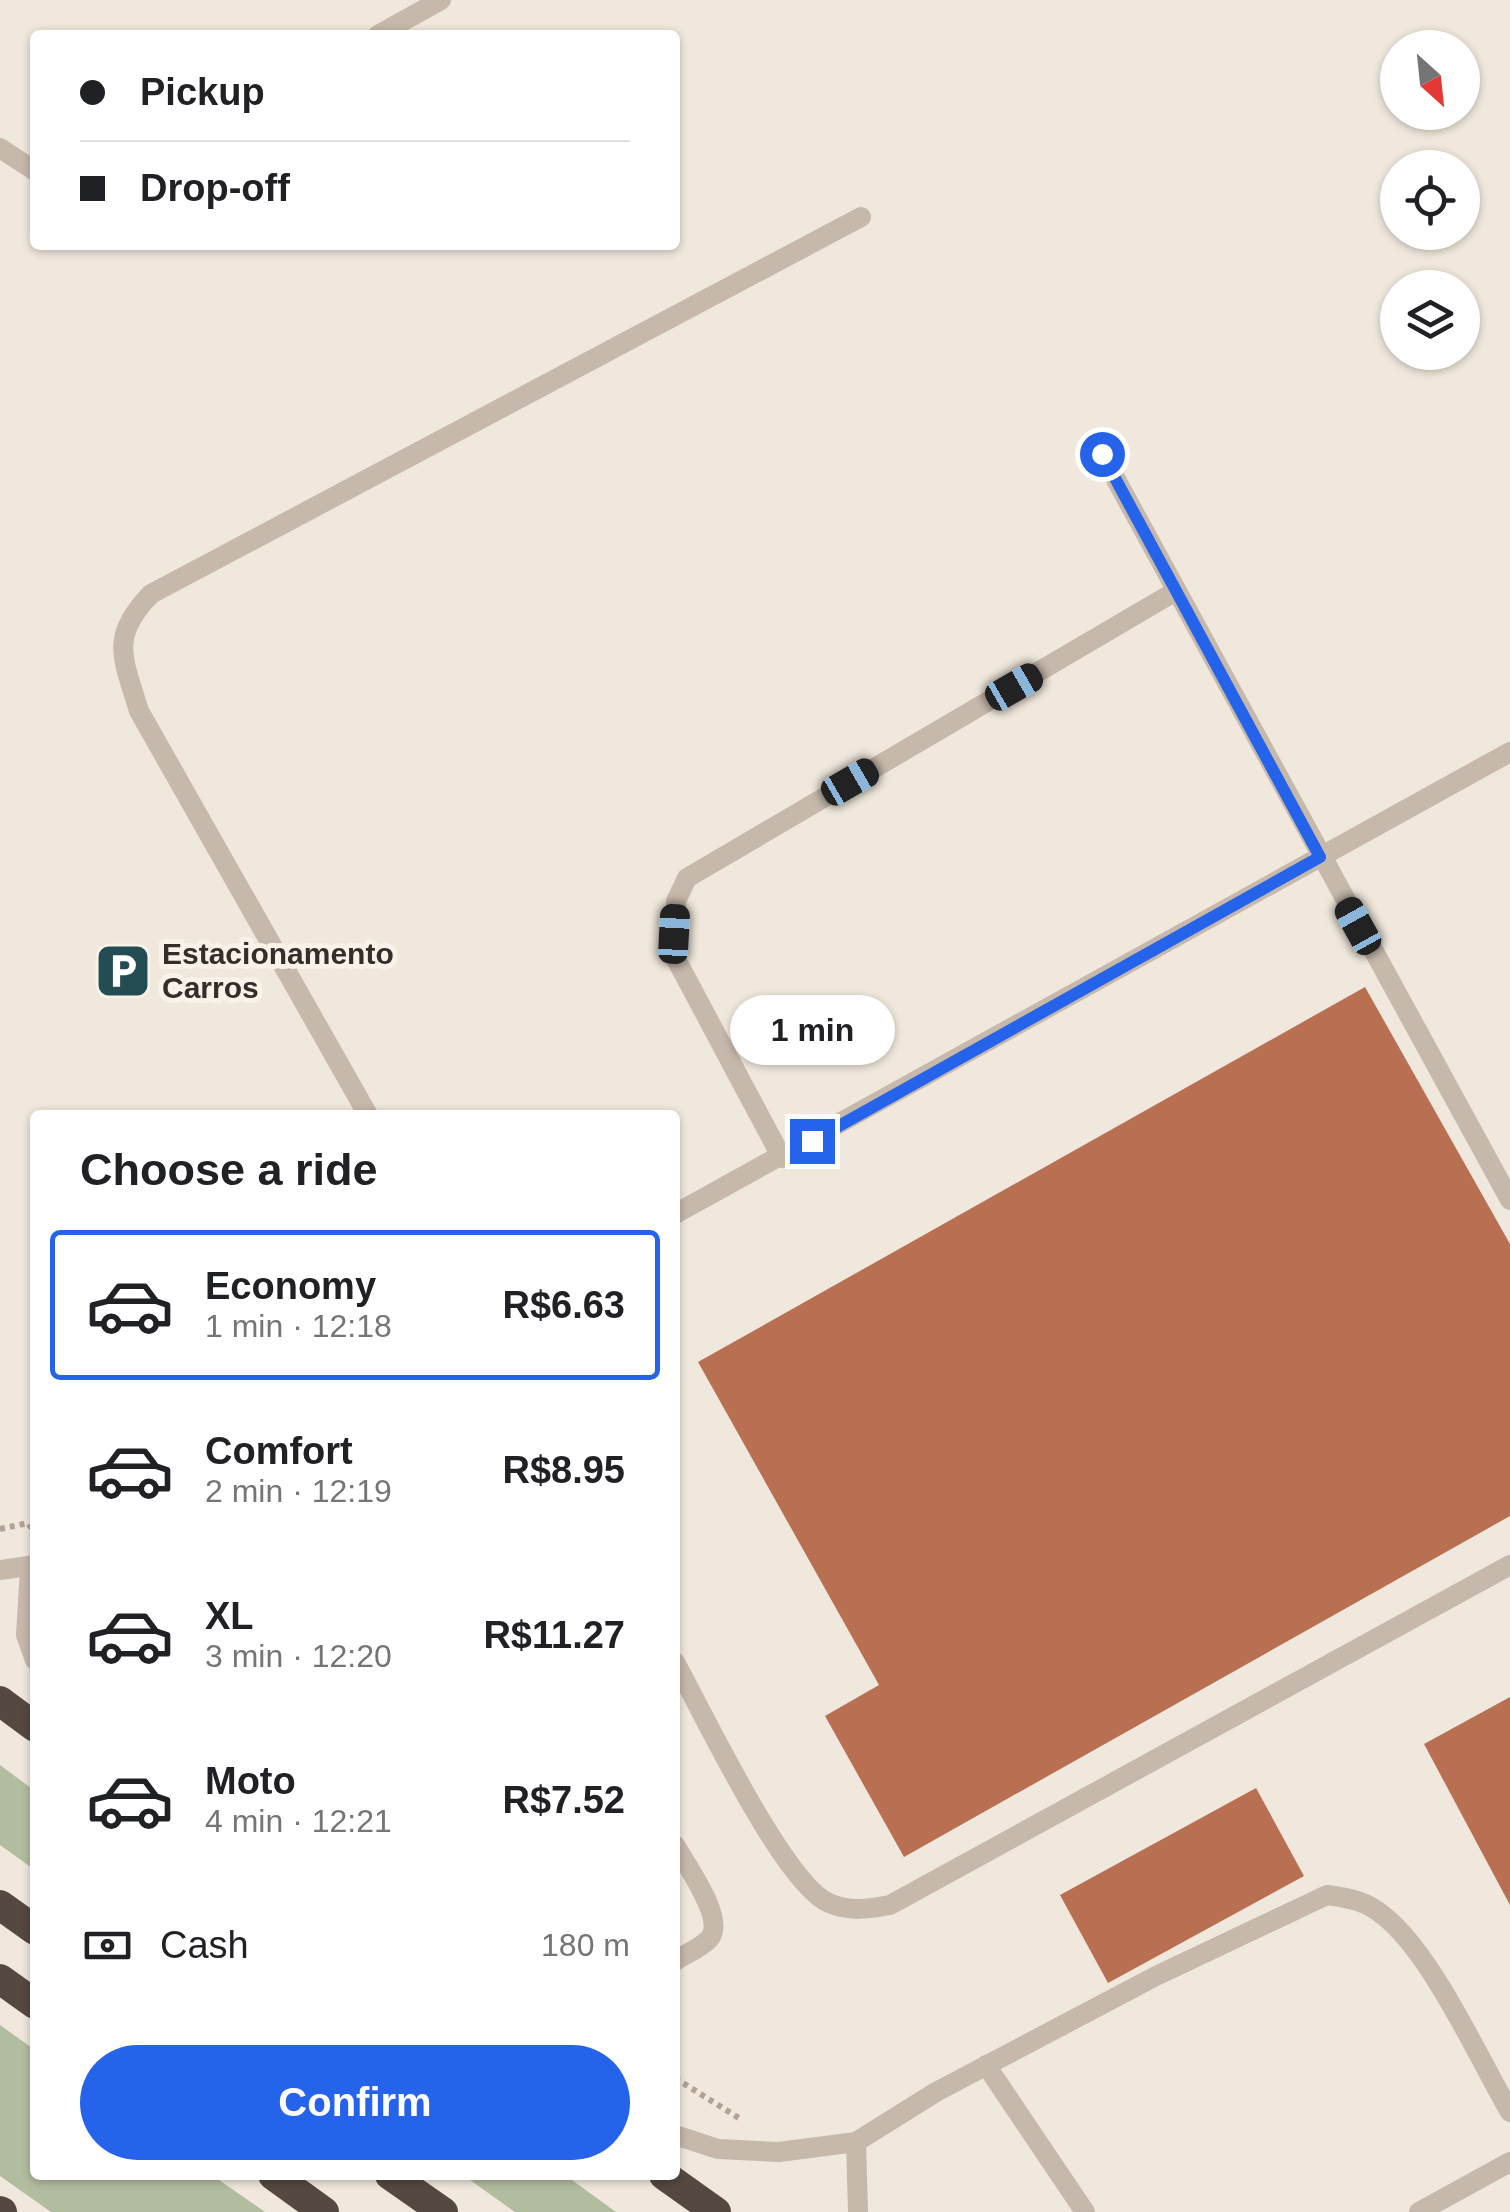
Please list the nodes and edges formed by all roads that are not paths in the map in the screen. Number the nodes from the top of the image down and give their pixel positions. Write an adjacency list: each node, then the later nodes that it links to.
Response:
1 (441, 0): 2 (lane)
2 (387, 30)
3 (0, 148): 4 (lane)
4 (30, 168)
5 (861, 217): 10 (lane)
6 (1102, 454): 7 (lane)
7 (1176, 591): 9 (lane); 11 (lane)
8 (1510, 752): 9 (lane)
9 (1320, 857): 11 (lane); 12 (lane)
10 (365, 1110)
11 (782, 1158): 13 (lane)
12 (1510, 1200)
13 (680, 1211)
14 (1510, 1565): 19 (lane)
15 (30, 1567): 16 (lane)
16 (0, 1570)
17 (30, 1590): 18 (lane)
18 (30, 1646)
19 (680, 1671)
20 (0, 1702): 21 (highway)
21 (30, 1723)
22 (680, 1854): 25 (lane)
23 (0, 1905): 24 (highway)
24 (30, 1926)
25 (680, 1958)
26 (0, 1979): 27 (highway)
27 (30, 2000)
28 (986, 2065): 29 (lane); 31 (lane); 40 (lane)
29 (1510, 2112)
30 (680, 2138): 31 (lane)
31 (856, 2142): 39 (lane)
32 (1510, 2162): 41 (lane)
33 (279, 2180): 36 (highway)
34 (397, 2180): 37 (highway)
35 (671, 2180): 38 (highway)
36 (324, 2212)
37 (443, 2212)
38 (716, 2212)
39 (858, 2212)
40 (1085, 2212)
41 (1419, 2212)

